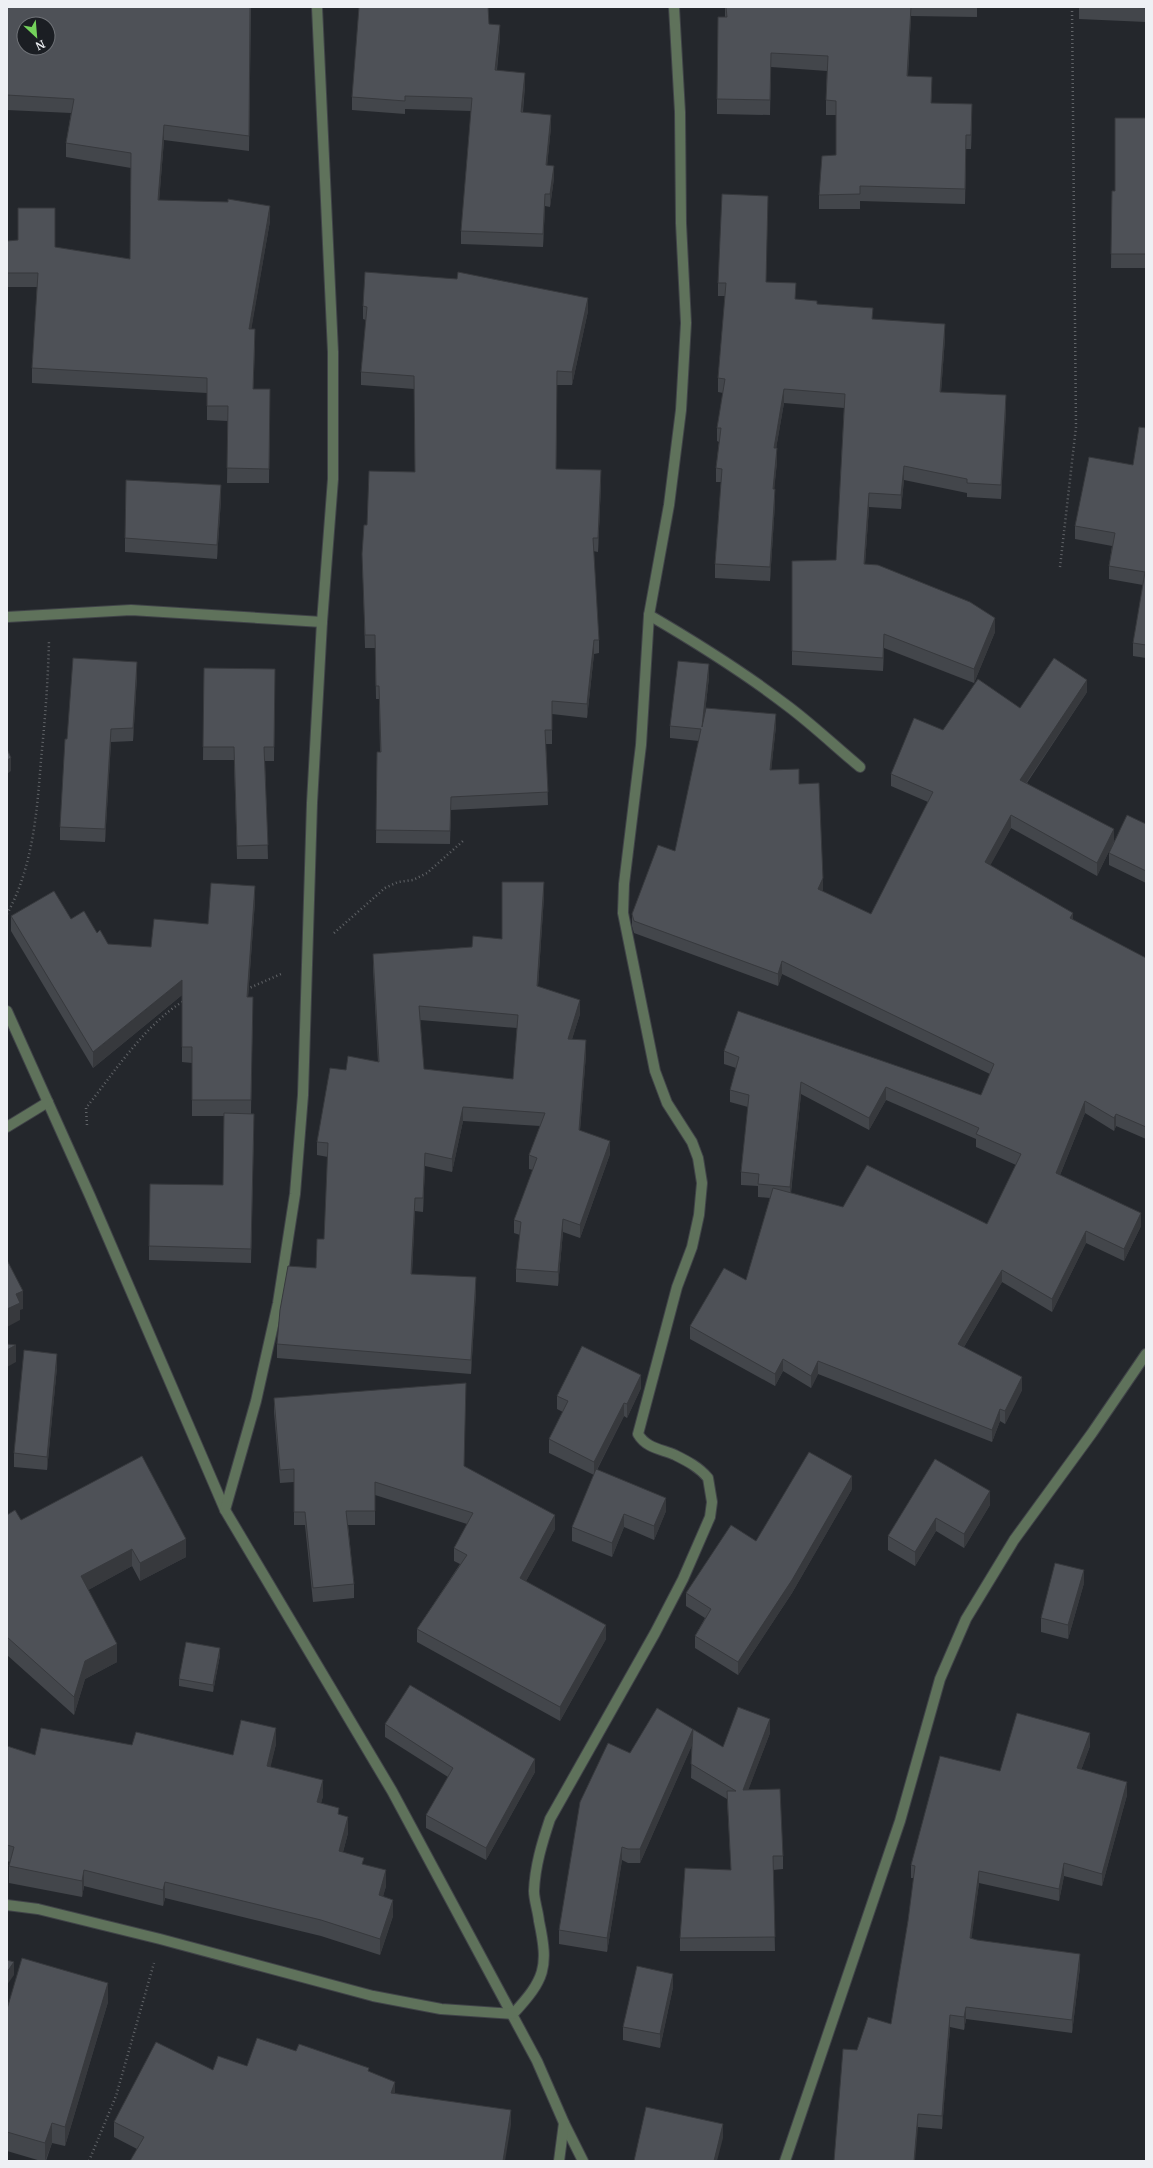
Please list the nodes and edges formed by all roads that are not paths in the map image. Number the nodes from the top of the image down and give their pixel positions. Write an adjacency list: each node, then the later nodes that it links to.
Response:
1 (317, 7): 5 (street)
2 (674, 7): 3 (street)
3 (649, 615): 6 (street); 13 (street)
4 (7, 617): 5 (street)
5 (322, 622): 11 (street)
6 (860, 767)
7 (7, 1010): 8 (street)
8 (48, 1102): 9 (street); 11 (street)
9 (7, 1127)
10 (1146, 1354): 17 (street)
11 (225, 1510): 13 (street)
12 (7, 1905): 13 (street)
13 (512, 2014): 14 (street)
14 (564, 2123): 15 (street); 16 (street)
15 (559, 2161)
16 (583, 2161)
17 (785, 2161)

